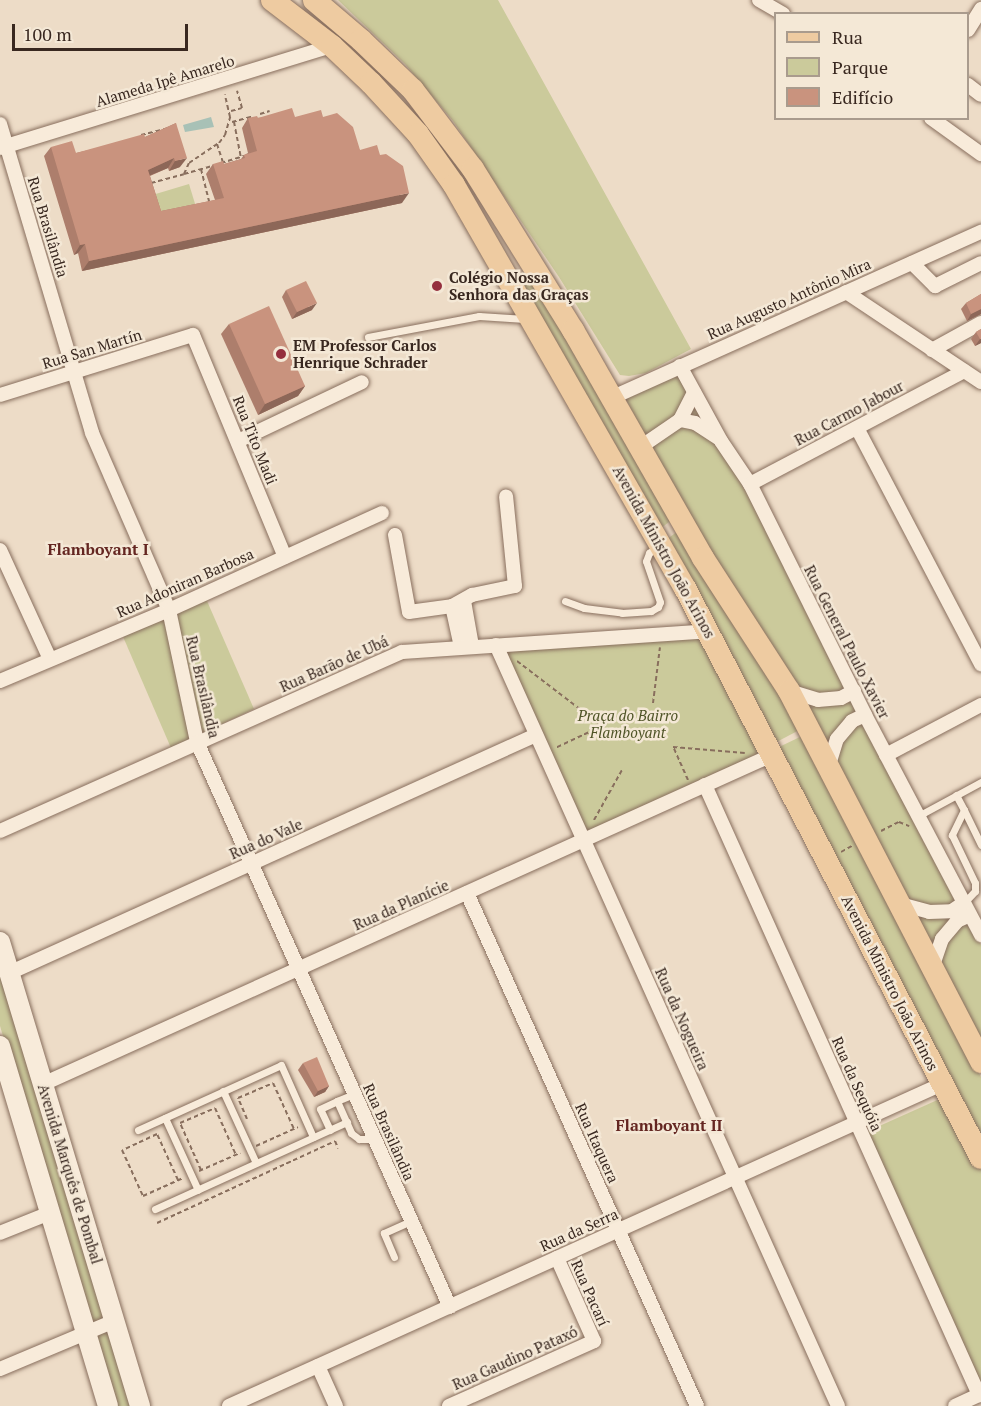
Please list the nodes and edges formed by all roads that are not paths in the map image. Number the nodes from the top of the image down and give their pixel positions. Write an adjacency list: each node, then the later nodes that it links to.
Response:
1 (272, 0): 7 (main road, Avenida Ministro João Arinos)
2 (314, 0): 20 (main road, Avenida Ministro João Arinos)
3 (759, 0): 5 (street)
4 (981, 9): 6 (street)
5 (780, 12)
6 (969, 28)
7 (332, 46): 12 (street, Alameda Ipê Amarelo); 18 (main road, Avenida Ministro João Arinos)
8 (969, 86): 9 (street)
9 (981, 95)
10 (934, 120): 13 (street)
11 (0, 124): 12 (street, Rua Brasilândia)
12 (3, 147): 25 (street, Rua Brasilândia)
13 (981, 154)
14 (981, 232): 15 (street, Rua Augusto Antônio Mira)
15 (912, 263): 16 (street); 17 (street, Rua Augusto Antônio Mira)
16 (981, 263)
17 (846, 292): 23 (street); 24 (street, Rua Augusto Antônio Mira)
18 (534, 320): 20 (main road); 22 (lane); 33 (main road, Avenida Ministro João Arinos)
19 (981, 323): 23 (street)
20 (573, 330): 30 (main road, Avenida Ministro João Arinos)
21 (193, 335): 25 (street, Rua San Martín); 34 (street, Rua Tito Madi)
22 (368, 337)
23 (932, 350): 26 (street)
24 (680, 366): 28 (street, Rua General Paulo Xavier); 30 (street, Rua Augusto Antônio Mira)
25 (74, 372): 29 (street, Rua San Martín); 46 (street, Rua Brasilândia)
26 (977, 380): 32 (street, Rua Carmo Jabour)
27 (362, 382): 34 (street)
28 (694, 392): 31 (street); 35 (street, Rua General Paulo Xavier)
29 (0, 395)
30 (611, 398): 36 (main road, Avenida Ministro João Arinos)
31 (680, 420): 35 (street); 36 (street)
32 (857, 428): 37 (street, Rua Carmo Jabour); 51 (street)
33 (600, 437): 36 (main road); 41 (main road, Avenida Ministro João Arinos)
34 (238, 441): 43 (street, Rua Tito Madi)
35 (721, 441): 37 (street, Rua General Paulo Xavier)
36 (639, 448): 53 (main road, Avenida Ministro João Arinos)
37 (750, 484): 54 (street, Rua General Paulo Xavier)
38 (506, 496): 45 (street)
39 (382, 513): 43 (street, Rua Adoniran Barbosa)
40 (395, 535): 45 (street)
41 (661, 543): 44 (lane); 47 (main road, Avenida Ministro João Arinos)
42 (0, 550): 50 (street)
43 (285, 558): 46 (street, Rua Adoniran Barbosa)
44 (565, 601)
45 (458, 604): 49 (street)
46 (169, 610): 50 (street, Rua Adoniran Barbosa); 58 (street, Rua Brasilândia)
47 (708, 631): 48 (street, Rua Barão de Ubá); 59 (main road, Avenida Ministro João Arinos)
48 (496, 645): 49 (street, Rua Barão de Ubá); 57 (street, Rua da Nogueira)
49 (466, 647): 58 (street, Rua Barão de Ubá)
50 (50, 659): 52 (street, Rua Adoniran Barbosa)
51 (981, 664)
52 (0, 681)
53 (789, 691): 54 (street); 61 (main road, Avenida Ministro João Arinos)
54 (854, 691): 56 (street, Rua General Paulo Xavier)
55 (981, 705): 60 (street)
56 (865, 715): 60 (street, Rua General Paulo Xavier); 61 (street)
57 (536, 735): 69 (street, Rua da Nogueira); 71 (street, Rua do Vale)
58 (197, 742): 68 (street, Rua Barão de Ubá); 71 (street, Rua Brasilândia)
59 (772, 755): 63 (street, Rua da Planície); 84 (main road, Avenida Ministro João Arinos)
60 (886, 755): 66 (street, Rua General Paulo Xavier)
61 (828, 768): 73 (main road, Avenida Ministro João Arinos)
62 (981, 782): 64 (lane)
63 (699, 788): 69 (street, Rua da Planície); 92 (street, Rua da Sequóia)
64 (956, 795): 65 (lane); 66 (lane)
65 (964, 810): 67 (lane); 74 (lane)
66 (918, 816): 74 (street, Rua General Paulo Xavier)
67 (977, 829): 70 (lane)
68 (0, 831)
69 (584, 840): 72 (street, Rua da Planície); 99 (street, Rua da Nogueira)
70 (981, 845)
71 (250, 864): 78 (street, Rua Brasilândia); 79 (street, Rua do Vale)
72 (467, 893): 78 (street, Rua da Planície); 104 (street, Rua Itaquera)
73 (900, 904): 74 (street); 77 (main road, Avenida Ministro João Arinos)
74 (967, 909): 75 (street, Rua General Paulo Xavier); 77 (street)
75 (981, 935)
76 (0, 942): 79 (main road, Avenida Marquês de Pombal)
77 (932, 968): 82 (main road, Avenida Ministro João Arinos)
78 (298, 969): 85 (street, Rua da Planície); 87 (street, Rua Brasilândia)
79 (9, 973): 81 (main road, Avenida Marquês de Pombal)
80 (0, 1046): 83 (main road, Avenida Marquês de Pombal)
81 (36, 1062): 83 (main road); 85 (main road, Avenida Marquês de Pombal)
82 (981, 1062)
83 (7, 1070): 89 (main road, Avenida Marquês de Pombal)
84 (942, 1084): 92 (street, Rua da Serra); 97 (main road, Avenida Ministro João Arinos)
85 (45, 1091): 89 (main road); 110 (main road, Avenida Marquês de Pombal)
86 (223, 1091): 90 (lane); 95 (lane); 98 (lane)
87 (354, 1094): 88 (lane); 96 (street, Rua Brasilândia)
88 (337, 1101): 91 (lane); 94 (lane)
89 (18, 1106): 102 (main road, Avenida Marquês de Pombal)
90 (165, 1118): 93 (lane); 100 (lane)
91 (347, 1122): 94 (lane); 96 (lane)
92 (857, 1123): 99 (street, Rua da Serra); 116 (street, Rua da Sequóia)
93 (138, 1130)
94 (330, 1130): 95 (lane)
95 (313, 1137): 98 (lane)
96 (374, 1139): 103 (street, Rua Brasilândia)
97 (981, 1158)
98 (256, 1163): 100 (lane)
99 (735, 1178): 104 (street, Rua da Serra); 123 (street, Rua da Nogueira)
100 (198, 1190): 101 (lane)
101 (155, 1209)
102 (50, 1213): 105 (street); 108 (main road, Avenida Marquês de Pombal)
103 (411, 1221): 106 (lane); 109 (street, Rua Brasilândia)
104 (618, 1230): 107 (street, Rua da Serra); 122 (street, Rua Itaquera)
105 (0, 1233)
106 (394, 1257)
107 (557, 1258): 109 (street, Rua da Serra); 112 (street, Rua Pacarí)
108 (72, 1287): 110 (main road); 111 (main road, Avenida Marquês de Pombal)
109 (450, 1306): 114 (street, Rua da Serra)
110 (112, 1314): 111 (street); 113 (main road, Avenida Marquês de Pombal)
111 (87, 1335): 113 (main road); 115 (street); 117 (main road, Avenida Marquês de Pombal)
112 (594, 1341): 121 (street, Rua Gaudino Pataxó)
113 (125, 1356): 118 (main road, Avenida Marquês de Pombal)
114 (318, 1366): 119 (street, Rua da Serra); 120 (street)
115 (0, 1369)
116 (980, 1395): 124 (street)
117 (108, 1406)
118 (140, 1406)
119 (229, 1406)
120 (336, 1406)
121 (449, 1406)
122 (697, 1406)
123 (838, 1406)
124 (955, 1406)

